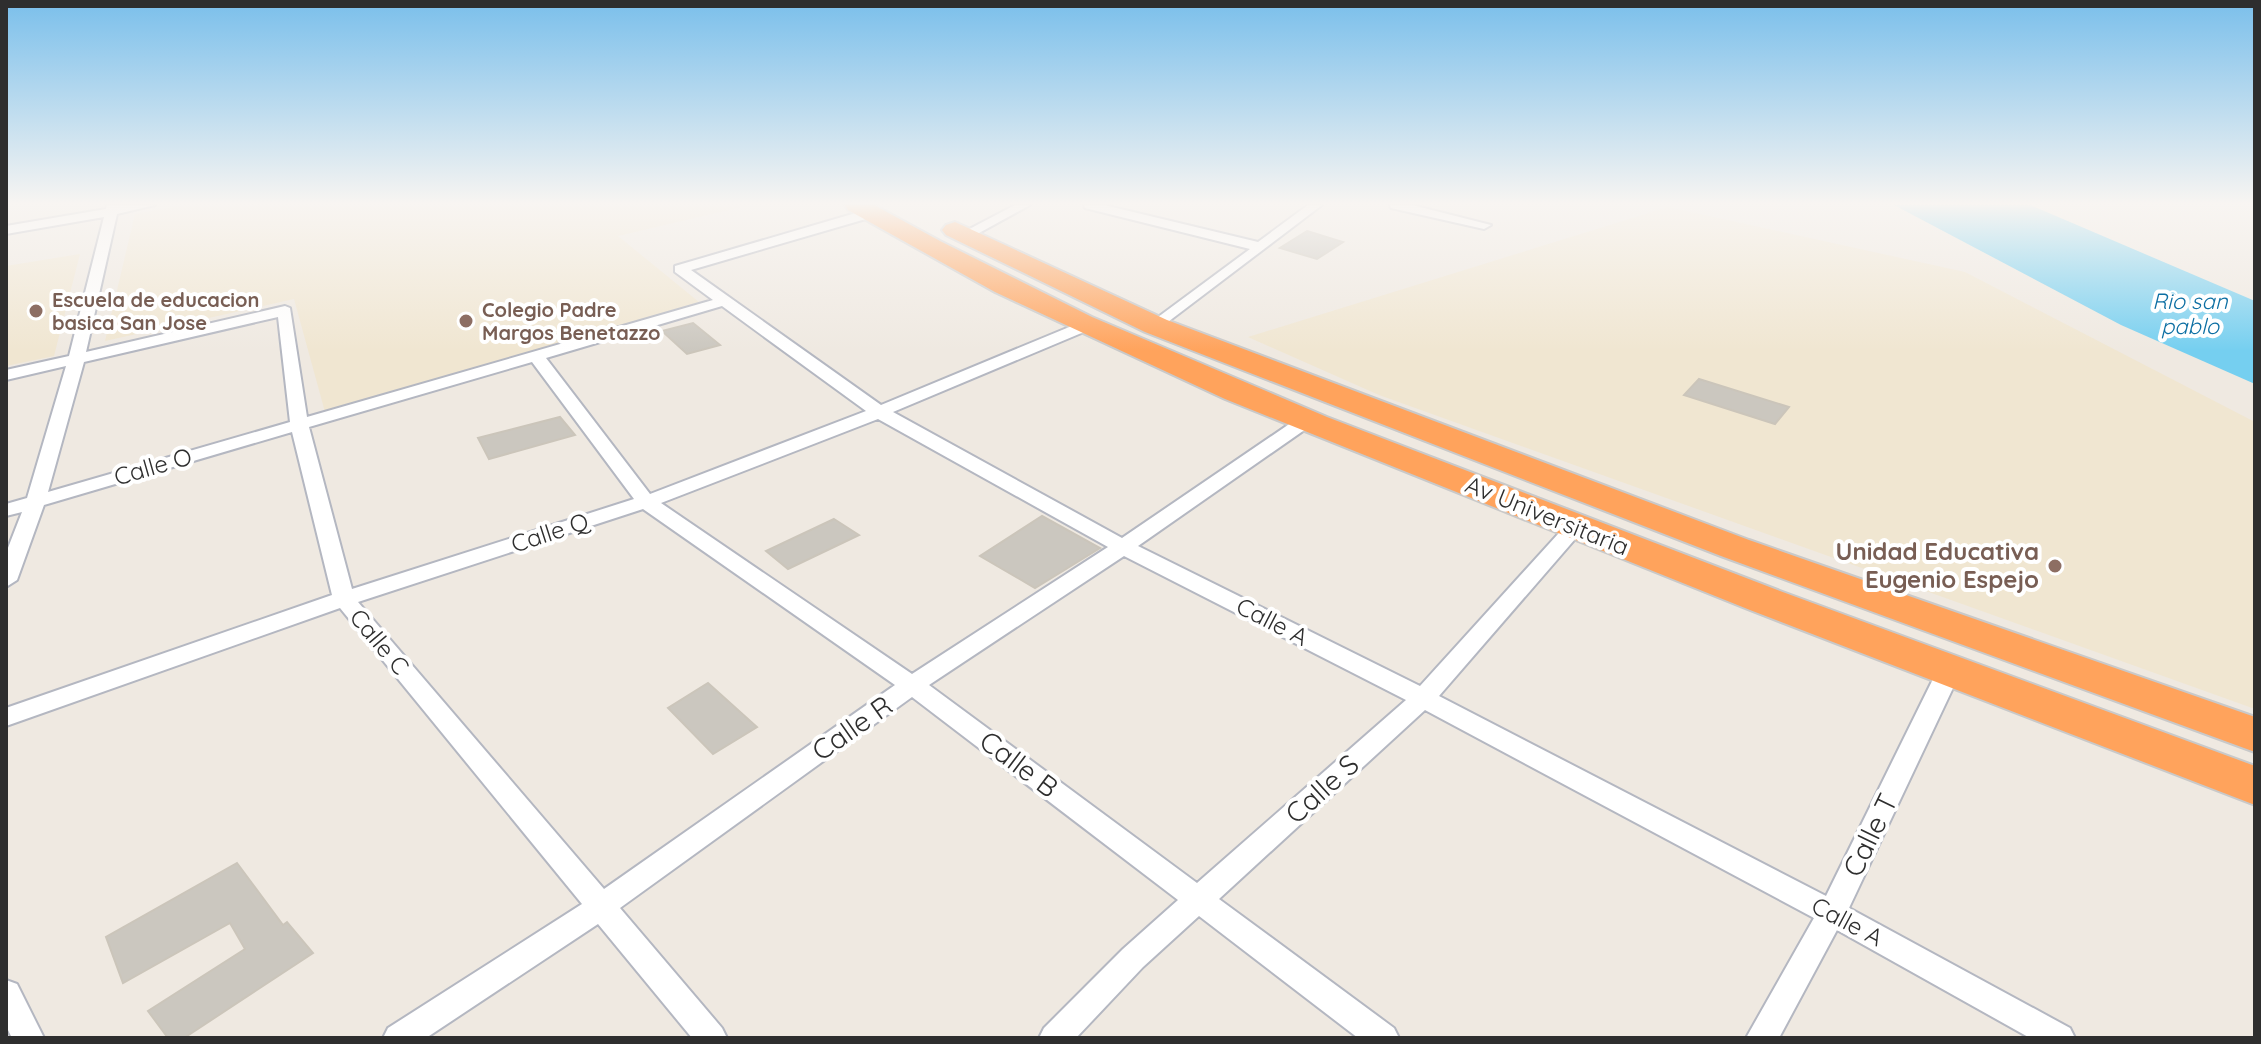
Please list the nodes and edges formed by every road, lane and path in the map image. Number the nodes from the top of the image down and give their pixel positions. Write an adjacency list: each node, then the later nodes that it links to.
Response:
1 (102, 254): 10 (street)
2 (727, 254): 6 (street, Calle A)
3 (948, 254): 7 (highway, Av Universitaria)
4 (1004, 254): 8 (highway, Av Universitaria)
5 (1251, 254): 8 (street)
6 (724, 301): 9 (street, Calle O); 12 (street, Calle A)
7 (1085, 326): 12 (street, Calle Q); 13 (highway, Av Universitaria)
8 (1156, 326): 20 (highway, Av Universitaria)
9 (537, 357): 14 (street, Calle O); 16 (street, Calle B)
10 (76, 360): 11 (street); 14 (street, Calle C); 15 (street)
11 (6, 375)
12 (879, 412): 16 (street, Calle Q); 19 (street, Calle A)
13 (1307, 420): 18 (highway, Av Universitaria); 19 (street, Calle R)
14 (299, 424): 15 (street, Calle O); 22 (street, Calle C)
15 (36, 501): 17 (street, Calle O); 21 (street)
16 (646, 502): 22 (street, Calle Q); 24 (street, Calle B)
17 (6, 510)
18 (1575, 527): 20 (highway, Av Universitaria); 25 (street, Calle S)
19 (1123, 547): 24 (street, Calle R); 25 (street, Calle A)
20 (1725, 565): 23 (highway, Av Universitaria); 27 (highway, Av Universitaria)
21 (6, 580)
22 (344, 599): 26 (street, Calle Q); 30 (street, Calle C)
23 (1949, 671): 28 (highway, Av Universitaria); 31 (street, Calle T)
24 (912, 685): 29 (street, Calle B); 30 (street, Calle R)
25 (1423, 698): 29 (street, Calle S); 31 (street, Calle A)
26 (6, 717)
27 (2255, 735)
28 (2255, 786)
29 (1199, 899): 36 (street, Calle S); 37 (street, Calle B)
30 (600, 907): 34 (street, Calle R); 35 (street, Calle C)
31 (1832, 913): 38 (street, Calle T); 39 (street, Calle A)
32 (6, 994): 33 (street)
33 (28, 1038)
34 (399, 1038)
35 (711, 1038)
36 (1055, 1038)
37 (1383, 1038)
38 (1762, 1038)
39 (2059, 1038)

